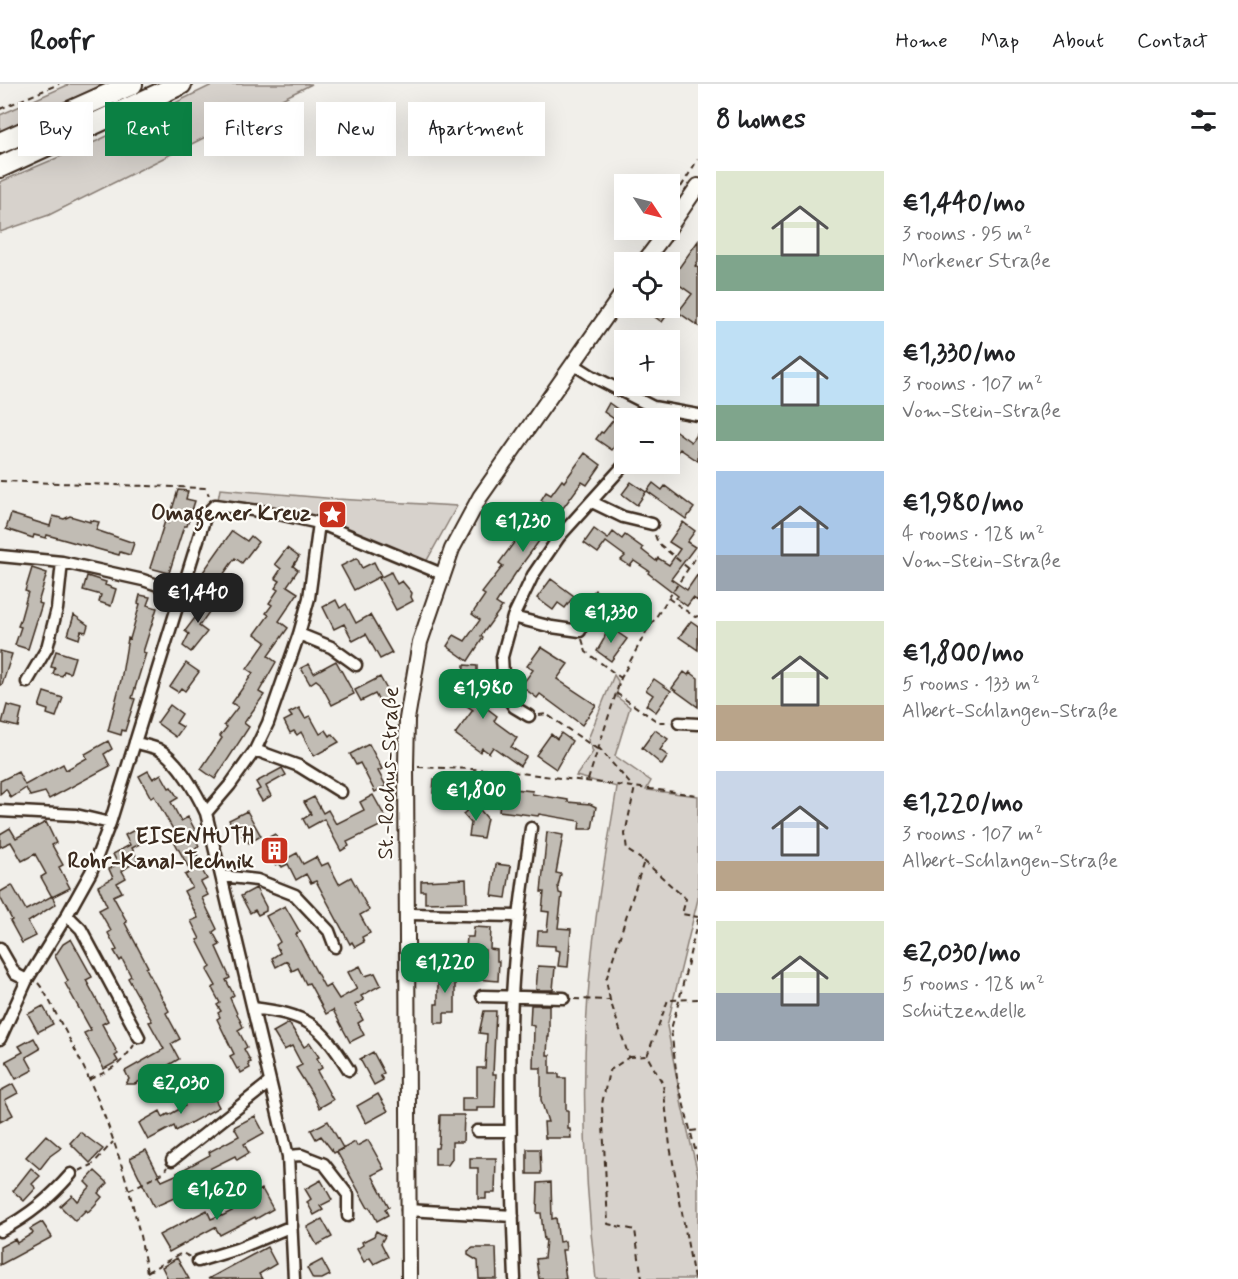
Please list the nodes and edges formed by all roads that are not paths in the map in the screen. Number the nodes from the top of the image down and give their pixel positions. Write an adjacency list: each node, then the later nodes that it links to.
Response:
1 (132, 84): 3 (highway)
2 (181, 84): 4 (highway)
3 (0, 143)
4 (0, 167)
5 (698, 186): 6 (street)
6 (680, 212)
7 (614, 305): 8 (street, St.-Rochus-Straße)
8 (573, 364): 9 (street); 17 (street, St.-Rochus-Straße)
9 (653, 407): 10 (street)
10 (698, 415)
11 (616, 474): 12 (street)
12 (592, 502): 14 (street); 19 (street)
13 (320, 523): 17 (street); 18 (street); 21 (street)
14 (652, 524)
15 (0, 556): 16 (street)
16 (62, 562): 18 (street); 23 (street)
17 (442, 574): 35 (street, St.-Rochus-Straße)
18 (181, 593): 27 (street)
19 (513, 617): 20 (street); 24 (street)
20 (580, 631)
21 (299, 634): 22 (street); 28 (street)
22 (356, 664)
23 (27, 682)
24 (529, 716)
25 (680, 723): 26 (street)
26 (698, 724)
27 (135, 742): 31 (street); 32 (street)
28 (255, 750): 29 (street); 31 (street)
29 (341, 792)
30 (0, 811): 32 (street)
31 (206, 813): 34 (street)
32 (110, 824): 36 (street)
33 (531, 828): 37 (street)
34 (222, 876): 38 (street); 44 (street)
35 (408, 914): 37 (street); 54 (street, St.-Rochus-Straße)
36 (67, 915): 40 (street); 45 (street)
37 (519, 916): 42 (street)
38 (335, 946)
39 (0, 948): 40 (street)
40 (27, 980): 46 (street)
41 (482, 996): 42 (street)
42 (512, 996): 43 (street); 50 (street)
43 (564, 998)
44 (253, 1008): 47 (street); 48 (street)
45 (139, 1037)
46 (0, 1039)
47 (349, 1070)
48 (270, 1082): 51 (street); 52 (street)
49 (477, 1131): 50 (street)
50 (509, 1131): 56 (street)
51 (288, 1156): 55 (street); 57 (street)
52 (172, 1160)
53 (71, 1174): 58 (street)
54 (407, 1210): 56 (street); 61 (street, St.-Rochus-Straße)
55 (348, 1216)
56 (513, 1216): 62 (street)
57 (292, 1226): 59 (street); 60 (street)
58 (0, 1231)
59 (198, 1261)
60 (294, 1279)
61 (409, 1279)
62 (515, 1279)

